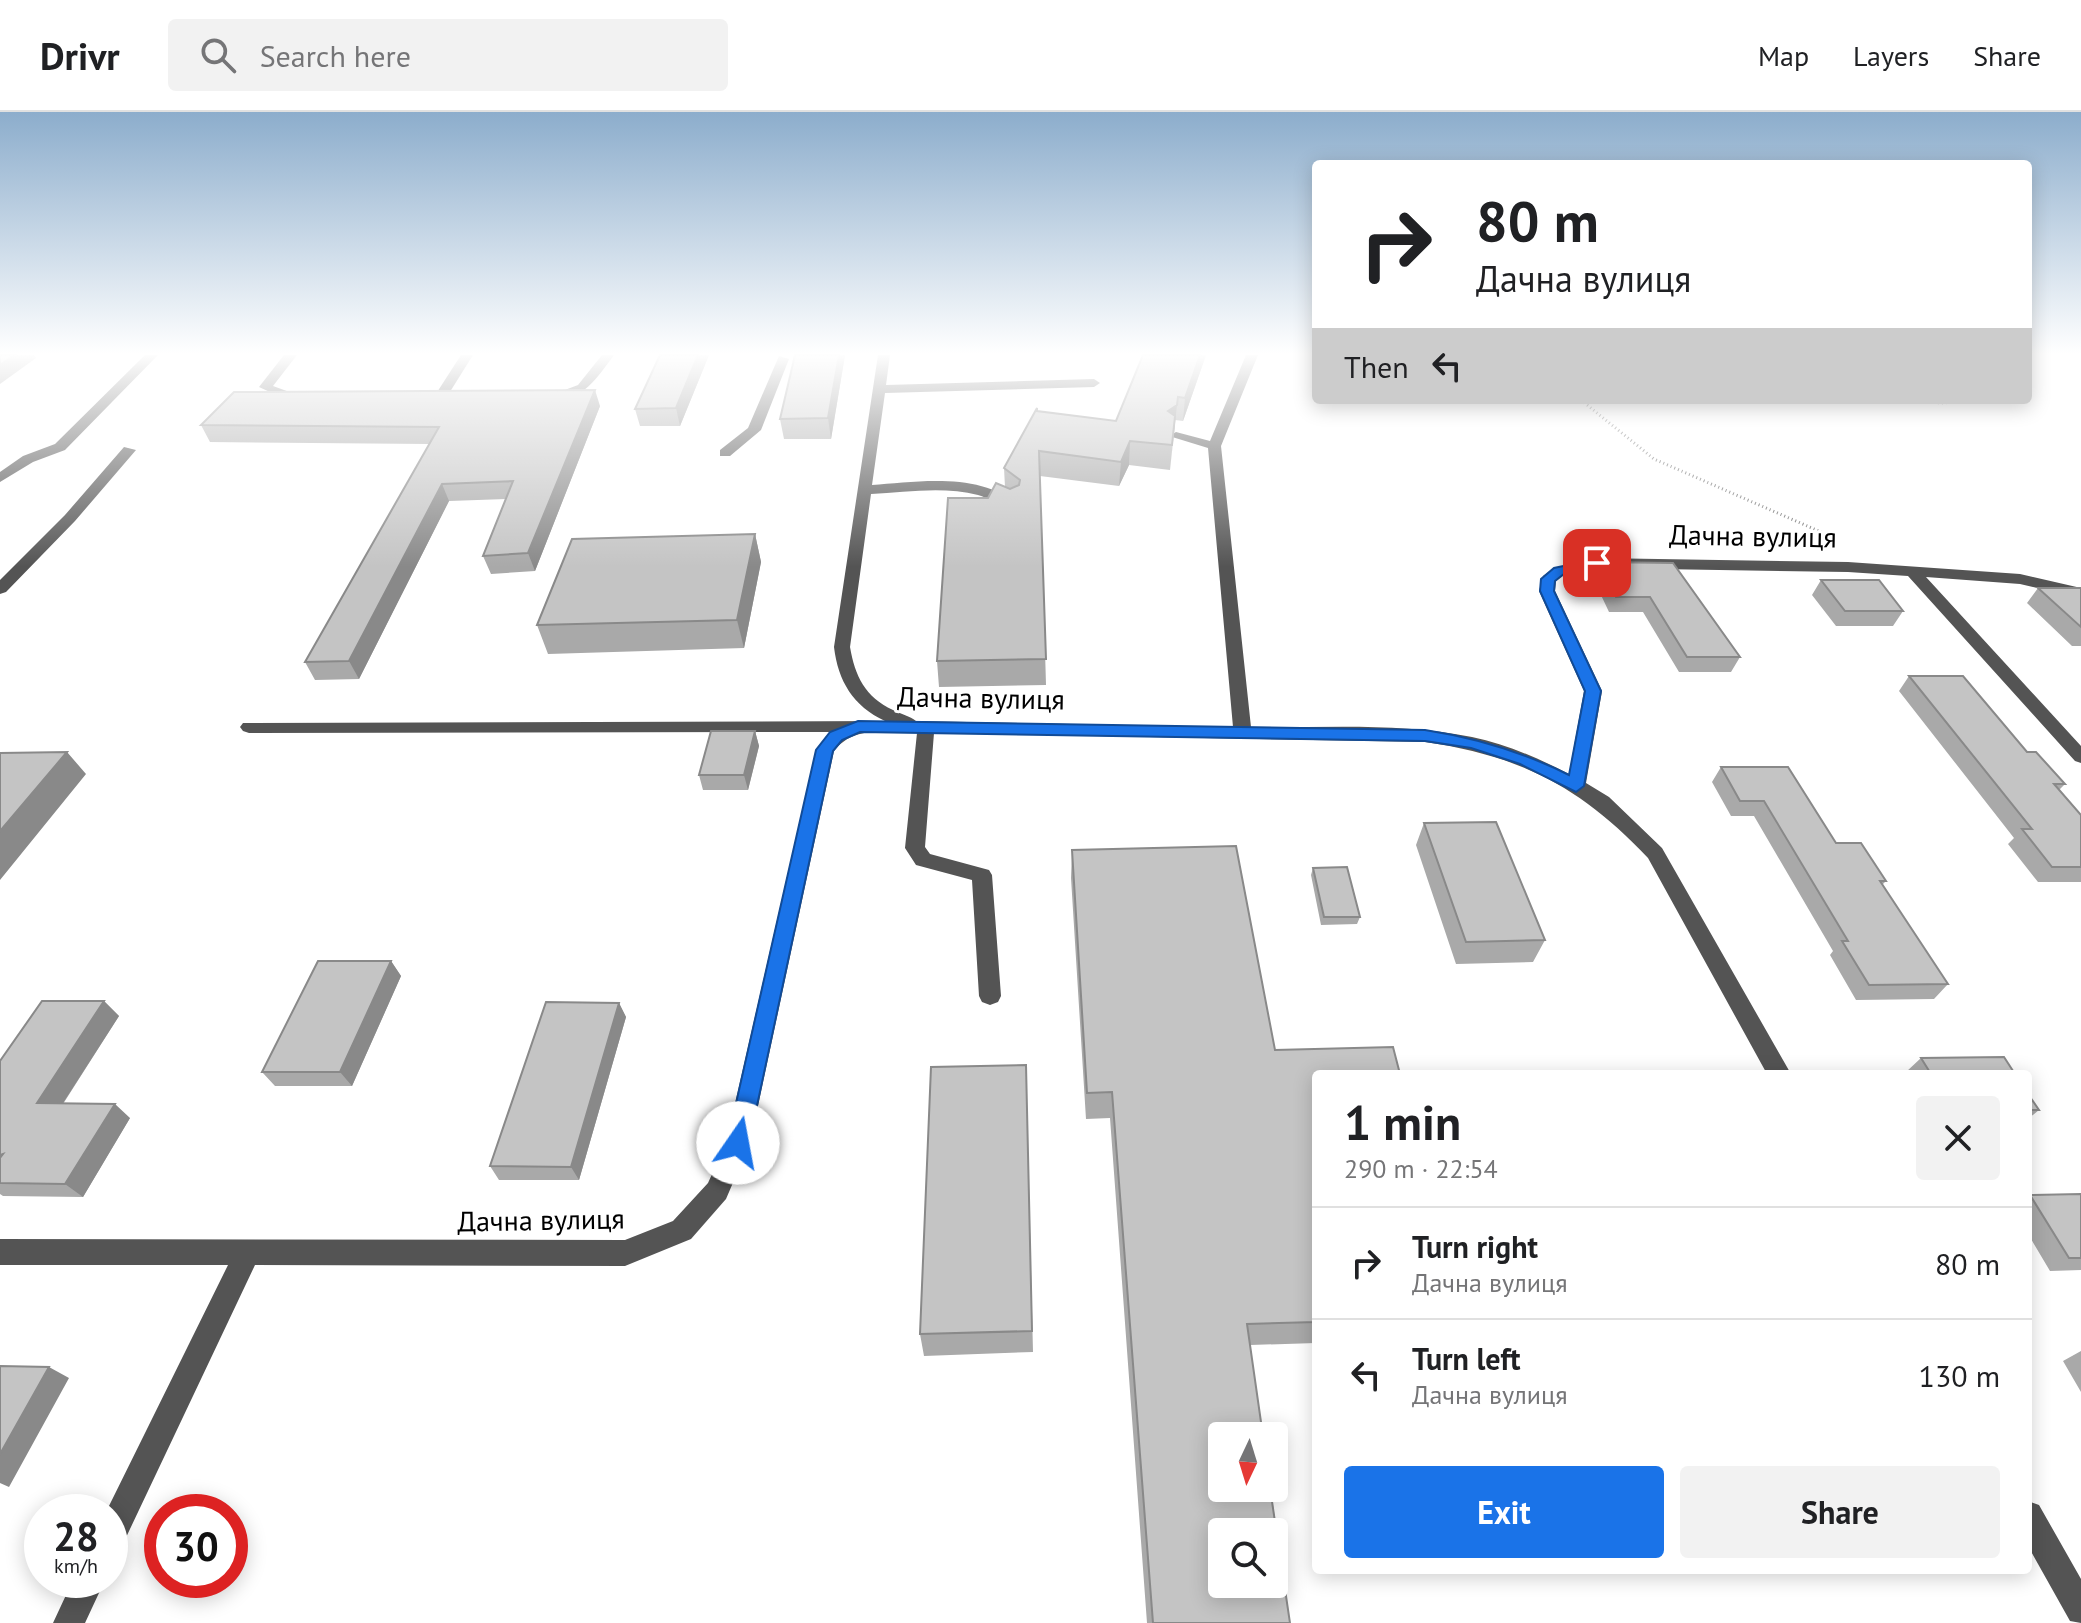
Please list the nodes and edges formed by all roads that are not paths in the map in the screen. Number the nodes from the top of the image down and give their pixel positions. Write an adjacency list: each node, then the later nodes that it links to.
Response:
1 (81, 426): 9 (street)
2 (756, 426): 8 (street)
3 (874, 426): 10 (street)
4 (1223, 426): 6 (street)
5 (1176, 436): 6 (street)
6 (1214, 446): 18 (street)
7 (129, 450): 13 (street)
8 (725, 453)
9 (0, 478)
10 (865, 490): 11 (street); 17 (street)
11 (1011, 507)
12 (1914, 573): 14 (street, Дачна вулиця); 19 (street); 20 (street, Дачна вулиця)
13 (0, 589)
14 (2079, 592)
15 (858, 726): 16 (street); 17 (street, Дачна вулиця); 23 (street, Дачна вулиця)
16 (249, 727)
17 (926, 727): 18 (street, Дачна вулиця); 21 (street)
18 (1243, 733): 20 (street, Дачна вулиця)
19 (2081, 757)
20 (1576, 786): 22 (street)
21 (990, 996)
22 (1777, 1070)
23 (248, 1251): 24 (street, Дачна вулиця); 25 (street)
24 (0, 1252)
25 (128, 1500)
26 (2032, 1523): 28 (street)
27 (81, 1598): 29 (street)
28 (2081, 1610)
29 (69, 1623)

